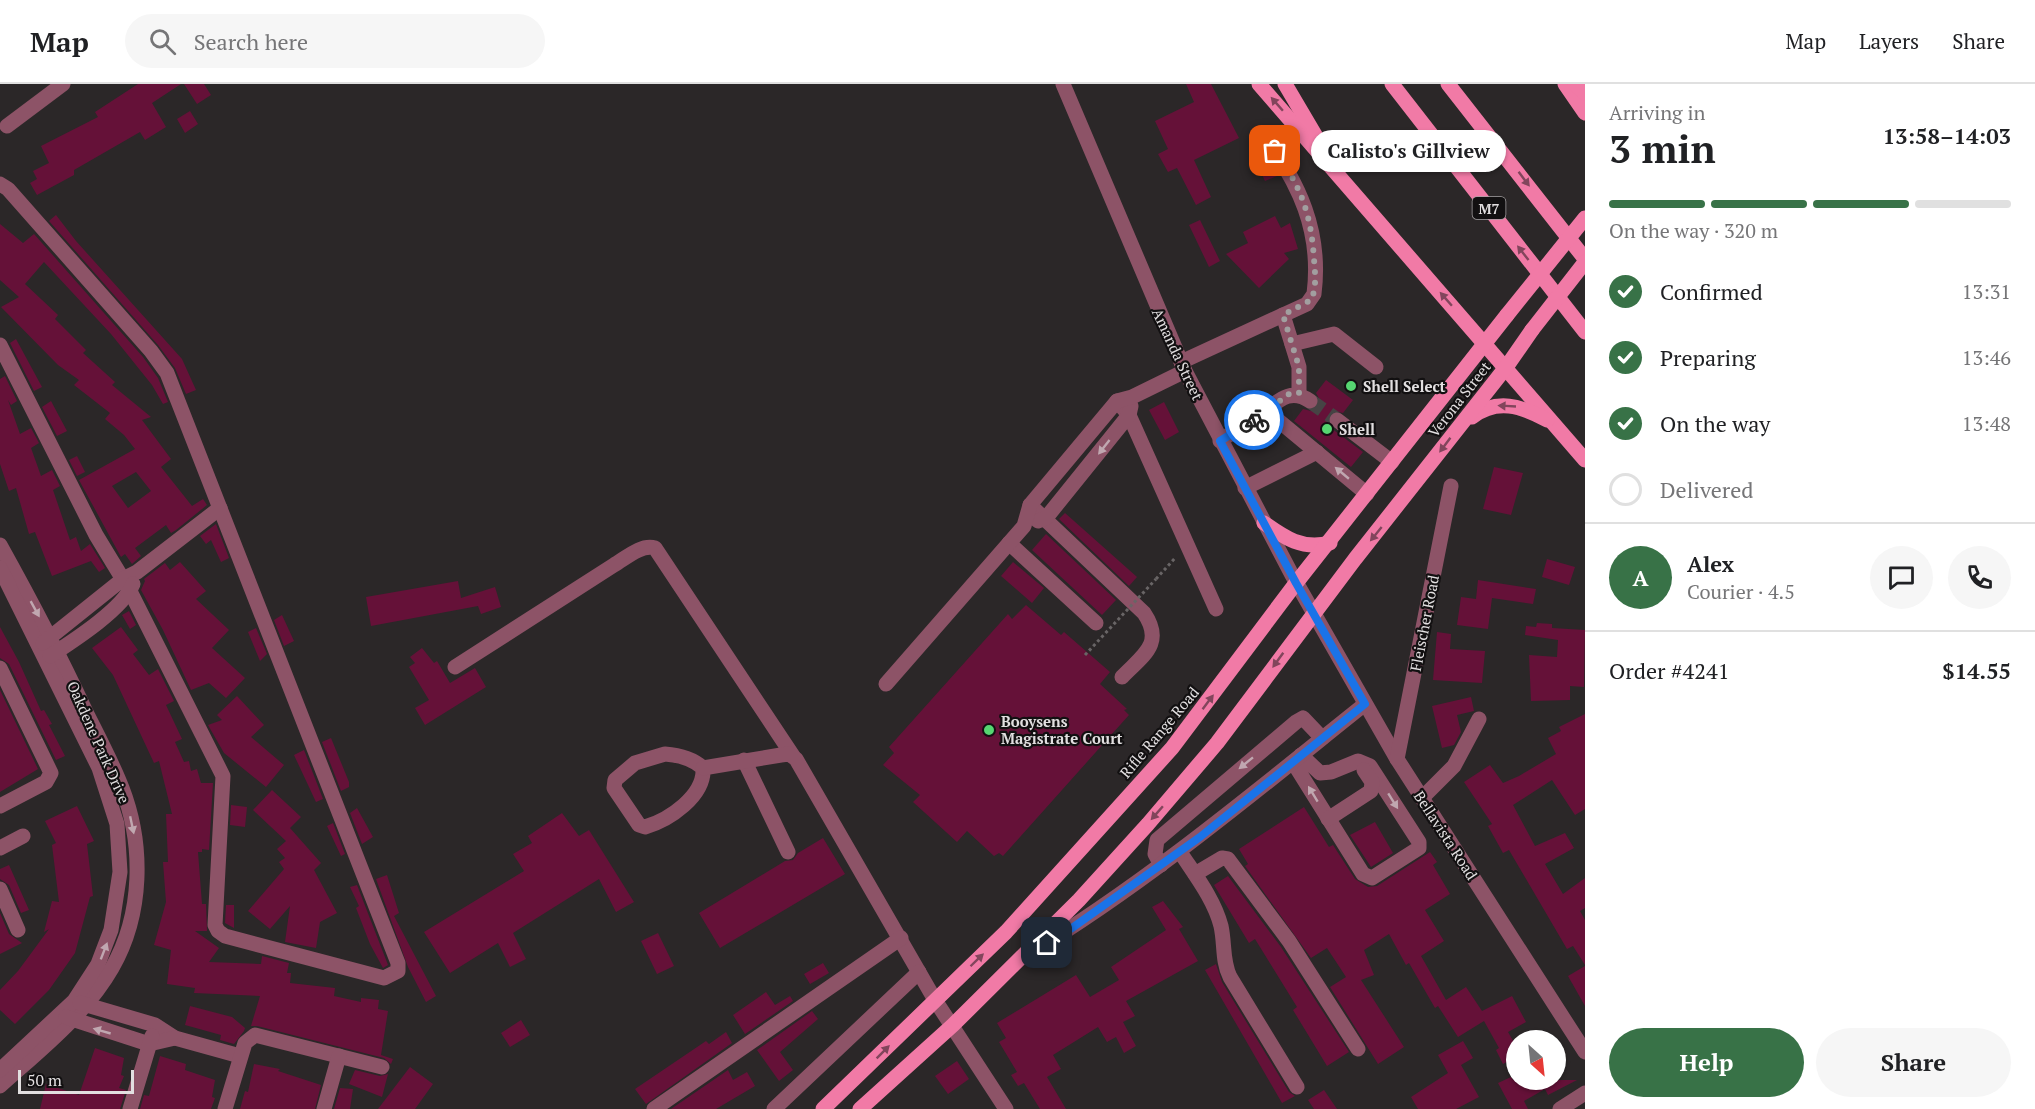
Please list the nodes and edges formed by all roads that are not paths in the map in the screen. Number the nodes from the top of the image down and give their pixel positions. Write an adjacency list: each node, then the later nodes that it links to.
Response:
1 (63, 84): 11 (street)
2 (1063, 84): 23 (street, Amanda Street)
3 (1259, 84): 13 (main road, one-way to 3)
4 (1285, 84): 13 (main road)
5 (1392, 84): 18 (main road, M7, one-way to 5)
6 (1448, 84): 16 (main road, one-way to 16)
7 (1565, 84): 10 (main road)
8 (1575, 84): 9 (main road)
9 (1585, 93)
10 (1585, 113)
11 (7, 126)
12 (1263, 134): 17 (street)
13 (1340, 176): 20 (main road, one-way to 13)
14 (0, 184): 40 (street)
15 (1585, 218): 20 (main road, Verona Street, bridge)
16 (1585, 260): 22 (main road, Verona Street, bridge)
17 (1283, 315): 19 (street); 23 (street)
18 (1585, 332)
19 (1292, 344): 24 (street); 28 (street)
20 (1484, 344): 22 (main road); 35 (main road, Rifle Range Road)
21 (0, 345): 48 (street)
22 (1507, 366): 30 (main road); 31 (main road, Verona Street)
23 (1183, 367): 25 (street); 32 (street, Amanda Street)
24 (1376, 367)
25 (1132, 397): 26 (street); 27 (street)
26 (1117, 401): 27 (street); 39 (street)
27 (1129, 415): 41 (street, one-way to 41); 50 (street)
28 (1257, 417): 32 (street); 33 (street)
29 (1337, 420): 35 (street)
30 (1555, 424): 31 (main road, one-way to 31); 34 (main road)
31 (1461, 425): 51 (main road, Verona Street, one-way to 51)
32 (1220, 441): 37 (street, Amanda Street)
33 (1317, 452): 37 (street); 38 (street, one-way to 33)
34 (1585, 460)
35 (1392, 462): 38 (main road, Rifle Range Road)
36 (1451, 486): 63 (street, Fleischer Road)
37 (1245, 488): 42 (street, Amanda Street)
38 (1367, 494): 45 (main road, Rifle Range Road)
39 (1030, 505): 41 (street); 43 (street)
40 (220, 508): 48 (street); 48 (street)
41 (1046, 518): 43 (street); 56 (street)
42 (1263, 523): 45 (main road); 49 (street, Amanda Street)
43 (1024, 526): 44 (street)
44 (1009, 543): 52 (street); 57 (street)
45 (1330, 543): 49 (main road, Rifle Range Road)
46 (0, 545): 53 (street, Oakdene Park Drive, one-way to 53)
47 (0, 567): 53 (street, Oakdene Park Drive)
48 (130, 581): 53 (street)
49 (1296, 583): 51 (street, Amanda Street); 81 (main road, Rifle Range Road, one-way to 49)
50 (1216, 609)
51 (1314, 614): 58 (street, Bellavista Road); 79 (main road, one-way to 79)
52 (1096, 623)
53 (48, 648): 82 (street, Oakdene Park Drive)
54 (455, 667): 61 (street)
55 (0, 668): 68 (street)
56 (1122, 677)
57 (886, 684)
58 (1365, 704): 60 (street); 63 (street, Bellavista Road)
59 (1479, 719): 67 (street)
60 (1323, 738): 62 (street); 74 (street, one-way to 74)
61 (793, 756): 64 (street); 78 (street)
62 (1297, 758): 65 (street); 69 (street, one-way to 62); 73 (street)
63 (1397, 759): 67 (street, Bellavista Road)
64 (744, 760): 66 (street); 72 (street)
65 (1358, 761): 69 (street); 69 (street, one-way to 69)
66 (703, 768): 66 (street)
67 (1422, 798): 89 (street, Bellavista Road)
68 (0, 806)
69 (1328, 819)
70 (23, 836): 71 (street)
71 (0, 848)
72 (788, 852)
73 (1180, 852): 74 (street); 75 (street)
74 (1161, 865): 79 (street)
75 (1195, 874): 88 (street); 95 (street)
76 (0, 889): 77 (street)
77 (18, 930)
78 (901, 938): 80 (street); 100 (street)
79 (1011, 965): 85 (main road)
80 (919, 972): 81 (street); 101 (street)
81 (935, 1000): 85 (street); 102 (main road, Rifle Range Road, one-way to 81)
82 (81, 1003): 83 (street, Oakdene Park Drive); 84 (street)
83 (66, 1018): 87 (street, one-way to 83); 93 (street, Oakdene Park Drive); 94 (street, Oakdene Park Drive)
84 (155, 1025): 86 (street); 87 (street)
85 (953, 1025): 103 (main road); 104 (street)
86 (174, 1038): 87 (street); 90 (street)
87 (149, 1044): 97 (street)
88 (1358, 1048)
89 (1585, 1052)
90 (240, 1056): 91 (street); 98 (street)
91 (339, 1056): 92 (street); 99 (street)
92 (382, 1067)
93 (0, 1070)
94 (0, 1086)
95 (1297, 1087)
96 (1585, 1093): 105 (street)
97 (130, 1109)
98 (225, 1109)
99 (324, 1109)
100 (654, 1109)
101 (774, 1109)
102 (823, 1109)
103 (860, 1109)
104 (1006, 1109)
105 (1560, 1109)

